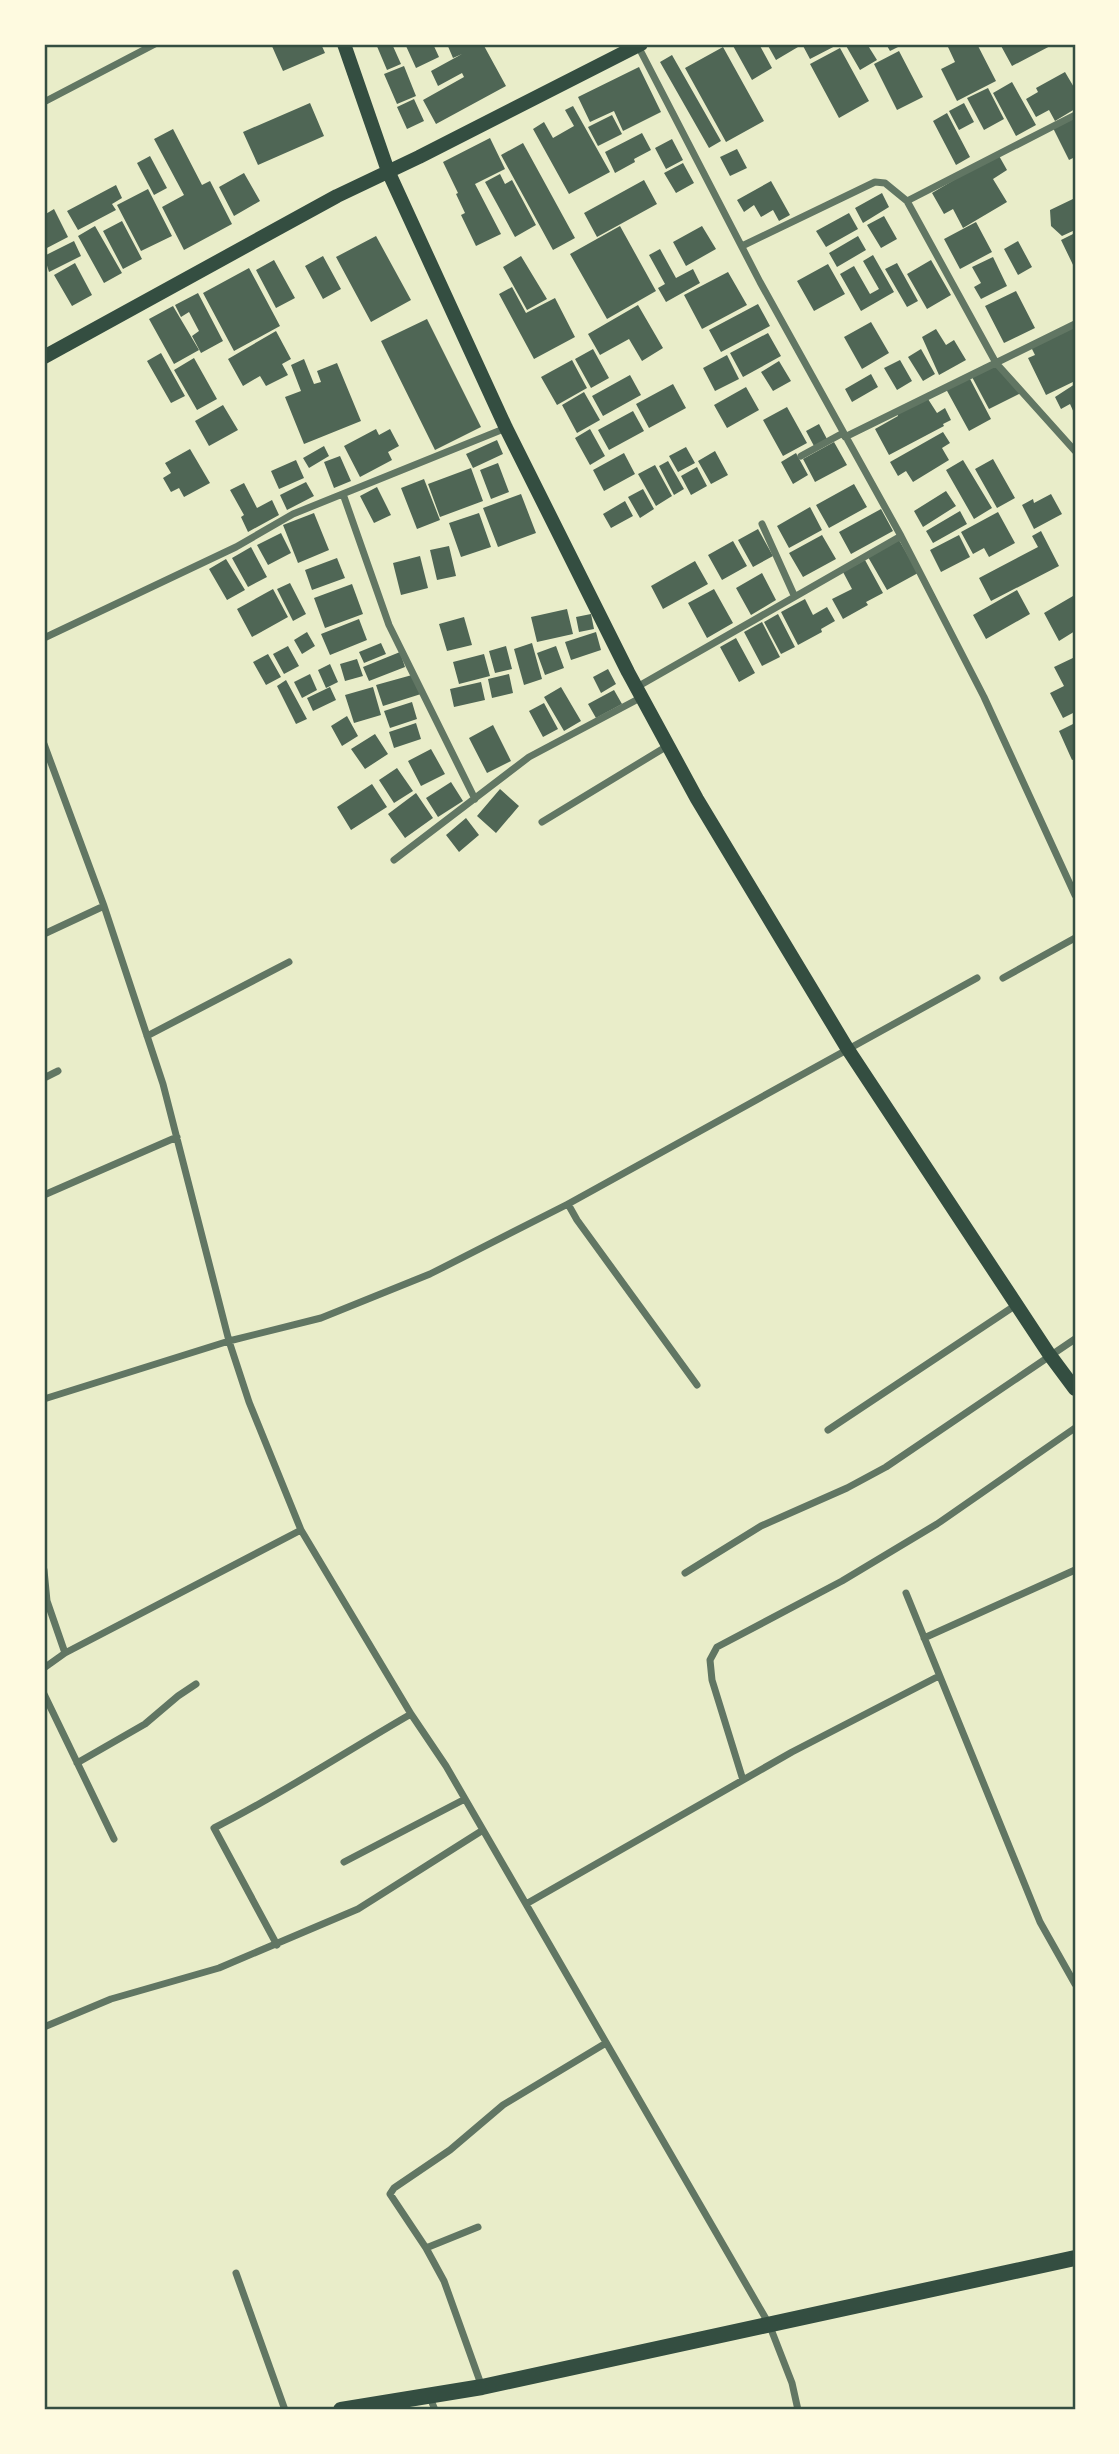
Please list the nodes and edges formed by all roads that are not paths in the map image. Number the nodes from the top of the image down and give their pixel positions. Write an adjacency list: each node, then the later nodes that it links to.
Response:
1 (155, 44): 4 (street)
2 (344, 44): 6 (main road)
3 (639, 45): 6 (main road); 8 (street)
4 (44, 102)
5 (1075, 115): 7 (street)
6 (388, 171): 10 (main road); 12 (main road)
7 (907, 201): 8 (street); 11 (street)
8 (742, 246): 13 (street)
9 (1075, 324): 11 (street)
10 (44, 357)
11 (996, 363): 13 (street); 14 (street)
12 (506, 428): 16 (street); 21 (main road)
13 (844, 435): 15 (street); 18 (street)
14 (1075, 451)
15 (801, 456)
16 (343, 494): 20 (street); 24 (street)
17 (762, 524): 19 (street)
18 (901, 536): 19 (street); 28 (street)
19 (794, 595): 21 (street)
20 (44, 638)
21 (639, 692): 23 (main road); 24 (street)
22 (44, 744): 30 (street)
23 (669, 745): 25 (street); 37 (main road)
24 (475, 799): 26 (street)
25 (542, 822)
26 (394, 860)
27 (1075, 873): 28 (street)
28 (1066, 877): 29 (street)
29 (1075, 895)
30 (104, 906): 31 (street); 36 (street)
31 (44, 934)
32 (1075, 938): 35 (street)
33 (289, 962): 36 (street)
34 (977, 978): 37 (street)
35 (1003, 978)
36 (147, 1036): 40 (street)
37 (847, 1048): 42 (street); 43 (main road)
38 (58, 1071): 39 (street)
39 (44, 1079)
40 (177, 1137): 41 (street); 45 (street)
41 (44, 1195)
42 (568, 1204): 45 (street); 47 (street)
43 (1016, 1304): 46 (main road); 51 (street)
44 (1075, 1339): 46 (street)
45 (229, 1341): 49 (street); 52 (street)
46 (1049, 1354): 48 (main road); 55 (street)
47 (696, 1385)
48 (1075, 1389)
49 (44, 1399)
50 (1075, 1428): 65 (street)
51 (828, 1430)
52 (301, 1530): 58 (street); 63 (street)
53 (44, 1570): 58 (street)
54 (1075, 1570): 57 (street)
55 (685, 1573)
56 (906, 1592): 57 (street)
57 (924, 1638): 60 (street)
58 (65, 1653): 59 (street)
59 (44, 1668)
60 (939, 1676): 65 (street); 72 (street)
61 (196, 1684): 64 (street)
62 (44, 1694): 64 (street)
63 (411, 1714): 66 (street); 71 (street)
64 (77, 1763): 68 (street)
65 (743, 1780): 70 (street)
66 (465, 1799): 67 (street); 69 (street)
67 (483, 1830): 70 (street); 71 (street)
68 (114, 1839)
69 (344, 1862)
70 (526, 1904): 74 (street)
71 (277, 1945): 73 (street)
72 (1075, 1984)
73 (44, 2026)
74 (606, 2043): 76 (street); 79 (street)
75 (478, 2227): 76 (street)
76 (426, 2248): 80 (street)
77 (1075, 2258): 79 (main road)
78 (236, 2273): 82 (street)
79 (769, 2324): 80 (main road); 85 (street)
80 (482, 2387): 81 (main road)
81 (429, 2394): 83 (main road); 84 (street)
82 (285, 2410)
83 (341, 2410)
84 (435, 2410)
85 (798, 2410)

